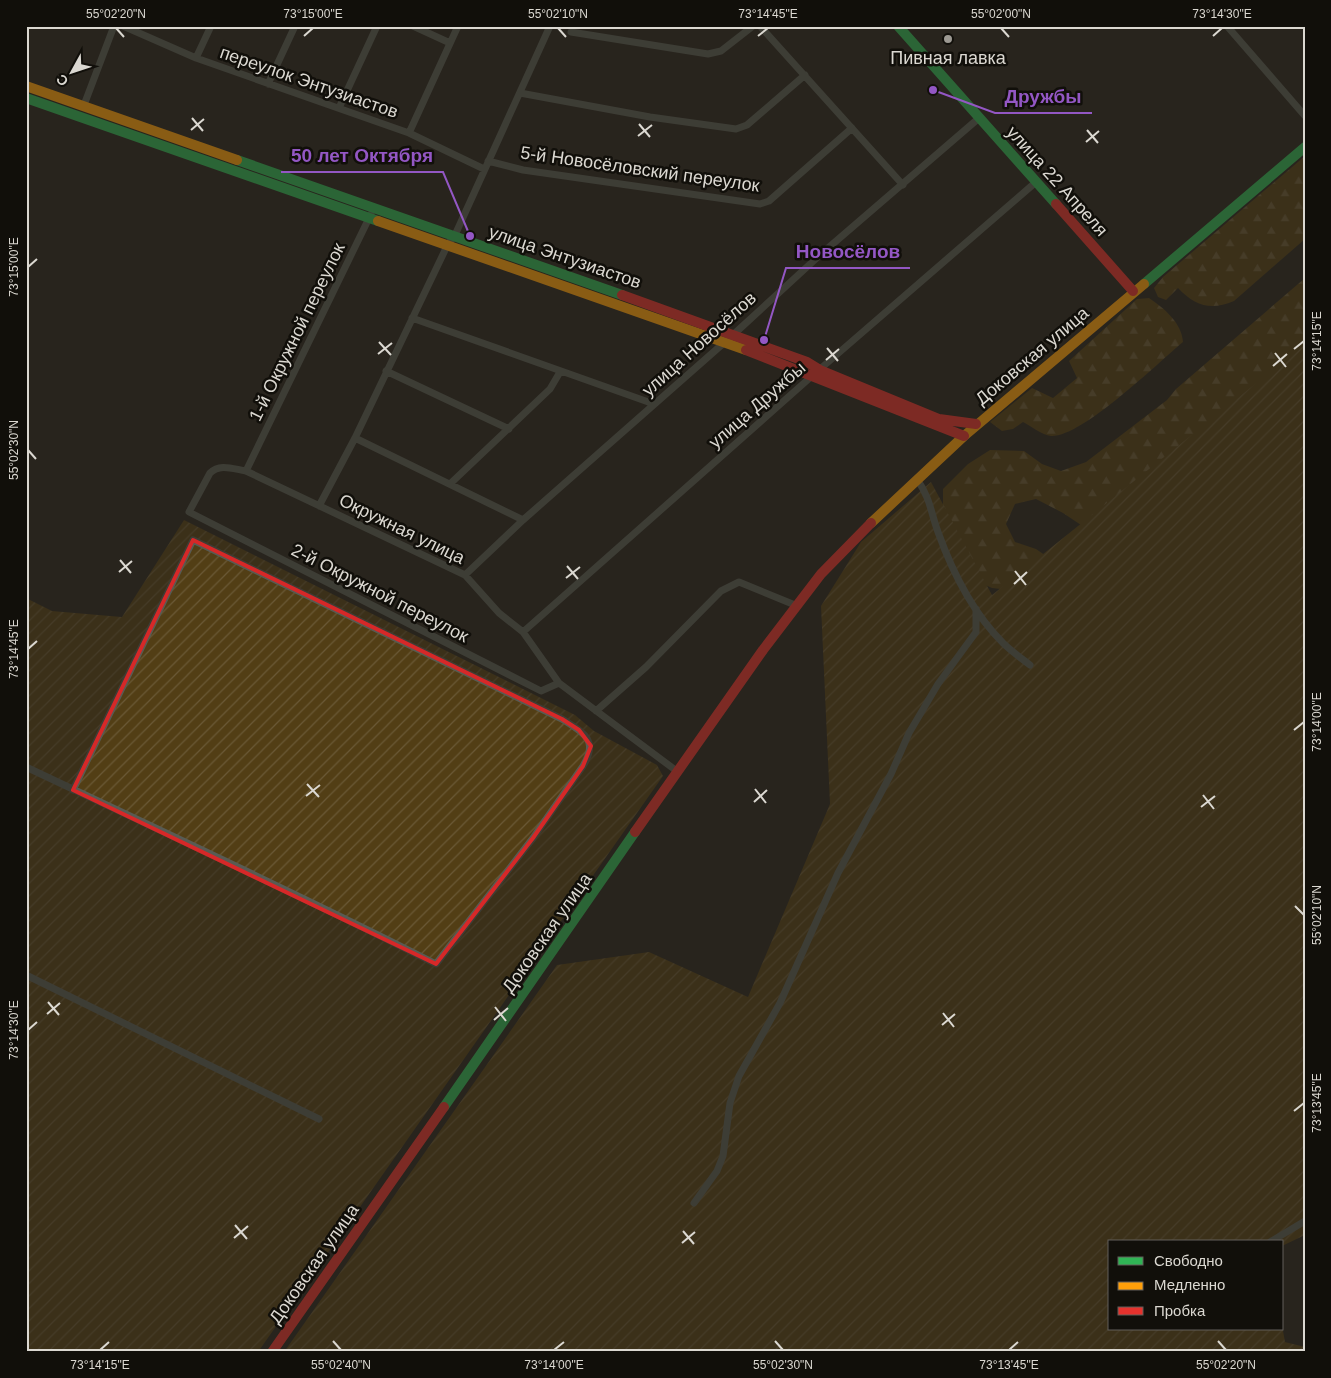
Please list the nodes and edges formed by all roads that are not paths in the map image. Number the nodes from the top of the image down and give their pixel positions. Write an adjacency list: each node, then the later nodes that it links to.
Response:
1 (114, 26): 21 (street)
2 (123, 26): 15 (street, переулок Энтузиастов)
3 (211, 26): 15 (street)
4 (295, 26): 17 (street)
5 (376, 26): 22 (street)
6 (413, 26): 14 (street)
7 (458, 26): 14 (street)
8 (550, 26): 19 (street)
9 (753, 26): 13 (street)
10 (760, 26): 16 (street)
11 (898, 26): 24 (main road, улица 22 Апреля)
12 (1226, 26): 23 (street)
13 (571, 32)
14 (450, 43): 26 (street)
15 (196, 58): 17 (street, переулок Энтузиастов)
16 (805, 75): 19 (street); 25 (street)
17 (268, 84): 22 (street, переулок Энтузиастов)
18 (26, 86): 21 (main road, улица Энтузиастов)
19 (520, 93): 28 (street)
20 (26, 98): 33 (main road, улица Энтузиастов)
21 (84, 105): 32 (main road, улица Энтузиастов)
22 (339, 108): 26 (street, переулок Энтузиастов)
23 (1305, 116)
24 (979, 118): 30 (main road, улица 22 Апреля); 31 (street, улица Новосёлов)
25 (852, 128): 28 (street, 5-й Новосёловский переулок); 31 (street)
26 (409, 133): 29 (street, переулок Энтузиастов)
27 (1305, 146): 36 (main road, Доковская улица)
28 (488, 161): 29 (street)
29 (484, 169): 34 (street)
30 (1036, 182): 36 (main road, улица 22 Апреля); 42 (street, улица Дружбы)
31 (903, 185): 38 (street, улица Новосёлов)
32 (375, 207): 33 (street, 1-й Окружной переулок); 34 (main road, улица Энтузиастов)
33 (370, 218): 35 (main road, улица Энтузиастов); 48 (street, 1-й Окружной переулок)
34 (455, 235): 35 (street); 38 (main road, улица Энтузиастов)
35 (448, 244): 37 (street); 39 (main road, улица Энтузиастов)
36 (1133, 291): 44 (main road, Доковская улица)
37 (412, 318): 40 (street); 41 (street)
38 (734, 334): 39 (street, улица Новосёлов); 42 (main road, улица Энтузиастов)
39 (726, 342): 42 (main road, улица Энтузиастов); 43 (street, улица Новосёлов)
40 (386, 371): 45 (street); 47 (street)
41 (560, 372): 43 (street); 45 (street)
42 (816, 373): 44 (main road, улица Энтузиастов); 46 (main road, улица Энтузиастов); 57 (street, улица Дружбы)
43 (654, 404): 53 (street, улица Новосёлов)
44 (976, 424): 46 (main road, Доковская улица)
45 (509, 429): 50 (street)
46 (964, 436): 49 (main road, Доковская улица)
47 (355, 438): 50 (street); 51 (street)
48 (246, 471): 51 (street, Окружная улица); 52 (street, Окружная улица)
49 (917, 479): 55 (main road, Доковская улица); 56 (street)
50 (451, 483): 53 (street)
51 (319, 506): 54 (street, Окружная улица)
52 (189, 512): 59 (street, 2-й Окружной переулок)
53 (523, 520): 54 (street, улица Новосёлов)
54 (465, 575): 57 (street, Окружная улица)
55 (795, 605): 60 (street); 62 (main road, Доковская улица)
56 (976, 609): 58 (street); 66 (street)
57 (523, 632): 59 (street, Окружная улица)
58 (1030, 664)
59 (560, 683): 60 (street, Окружная улица)
60 (596, 711): 62 (street, Окружная улица)
61 (26, 768): 63 (street)
62 (678, 772): 69 (main road, Доковская улица)
63 (74, 790): 63 (street)
64 (26, 975): 65 (street)
65 (319, 1119)
66 (694, 1203)
67 (1305, 1221): 68 (street)
68 (1273, 1240)
69 (272, 1352)

